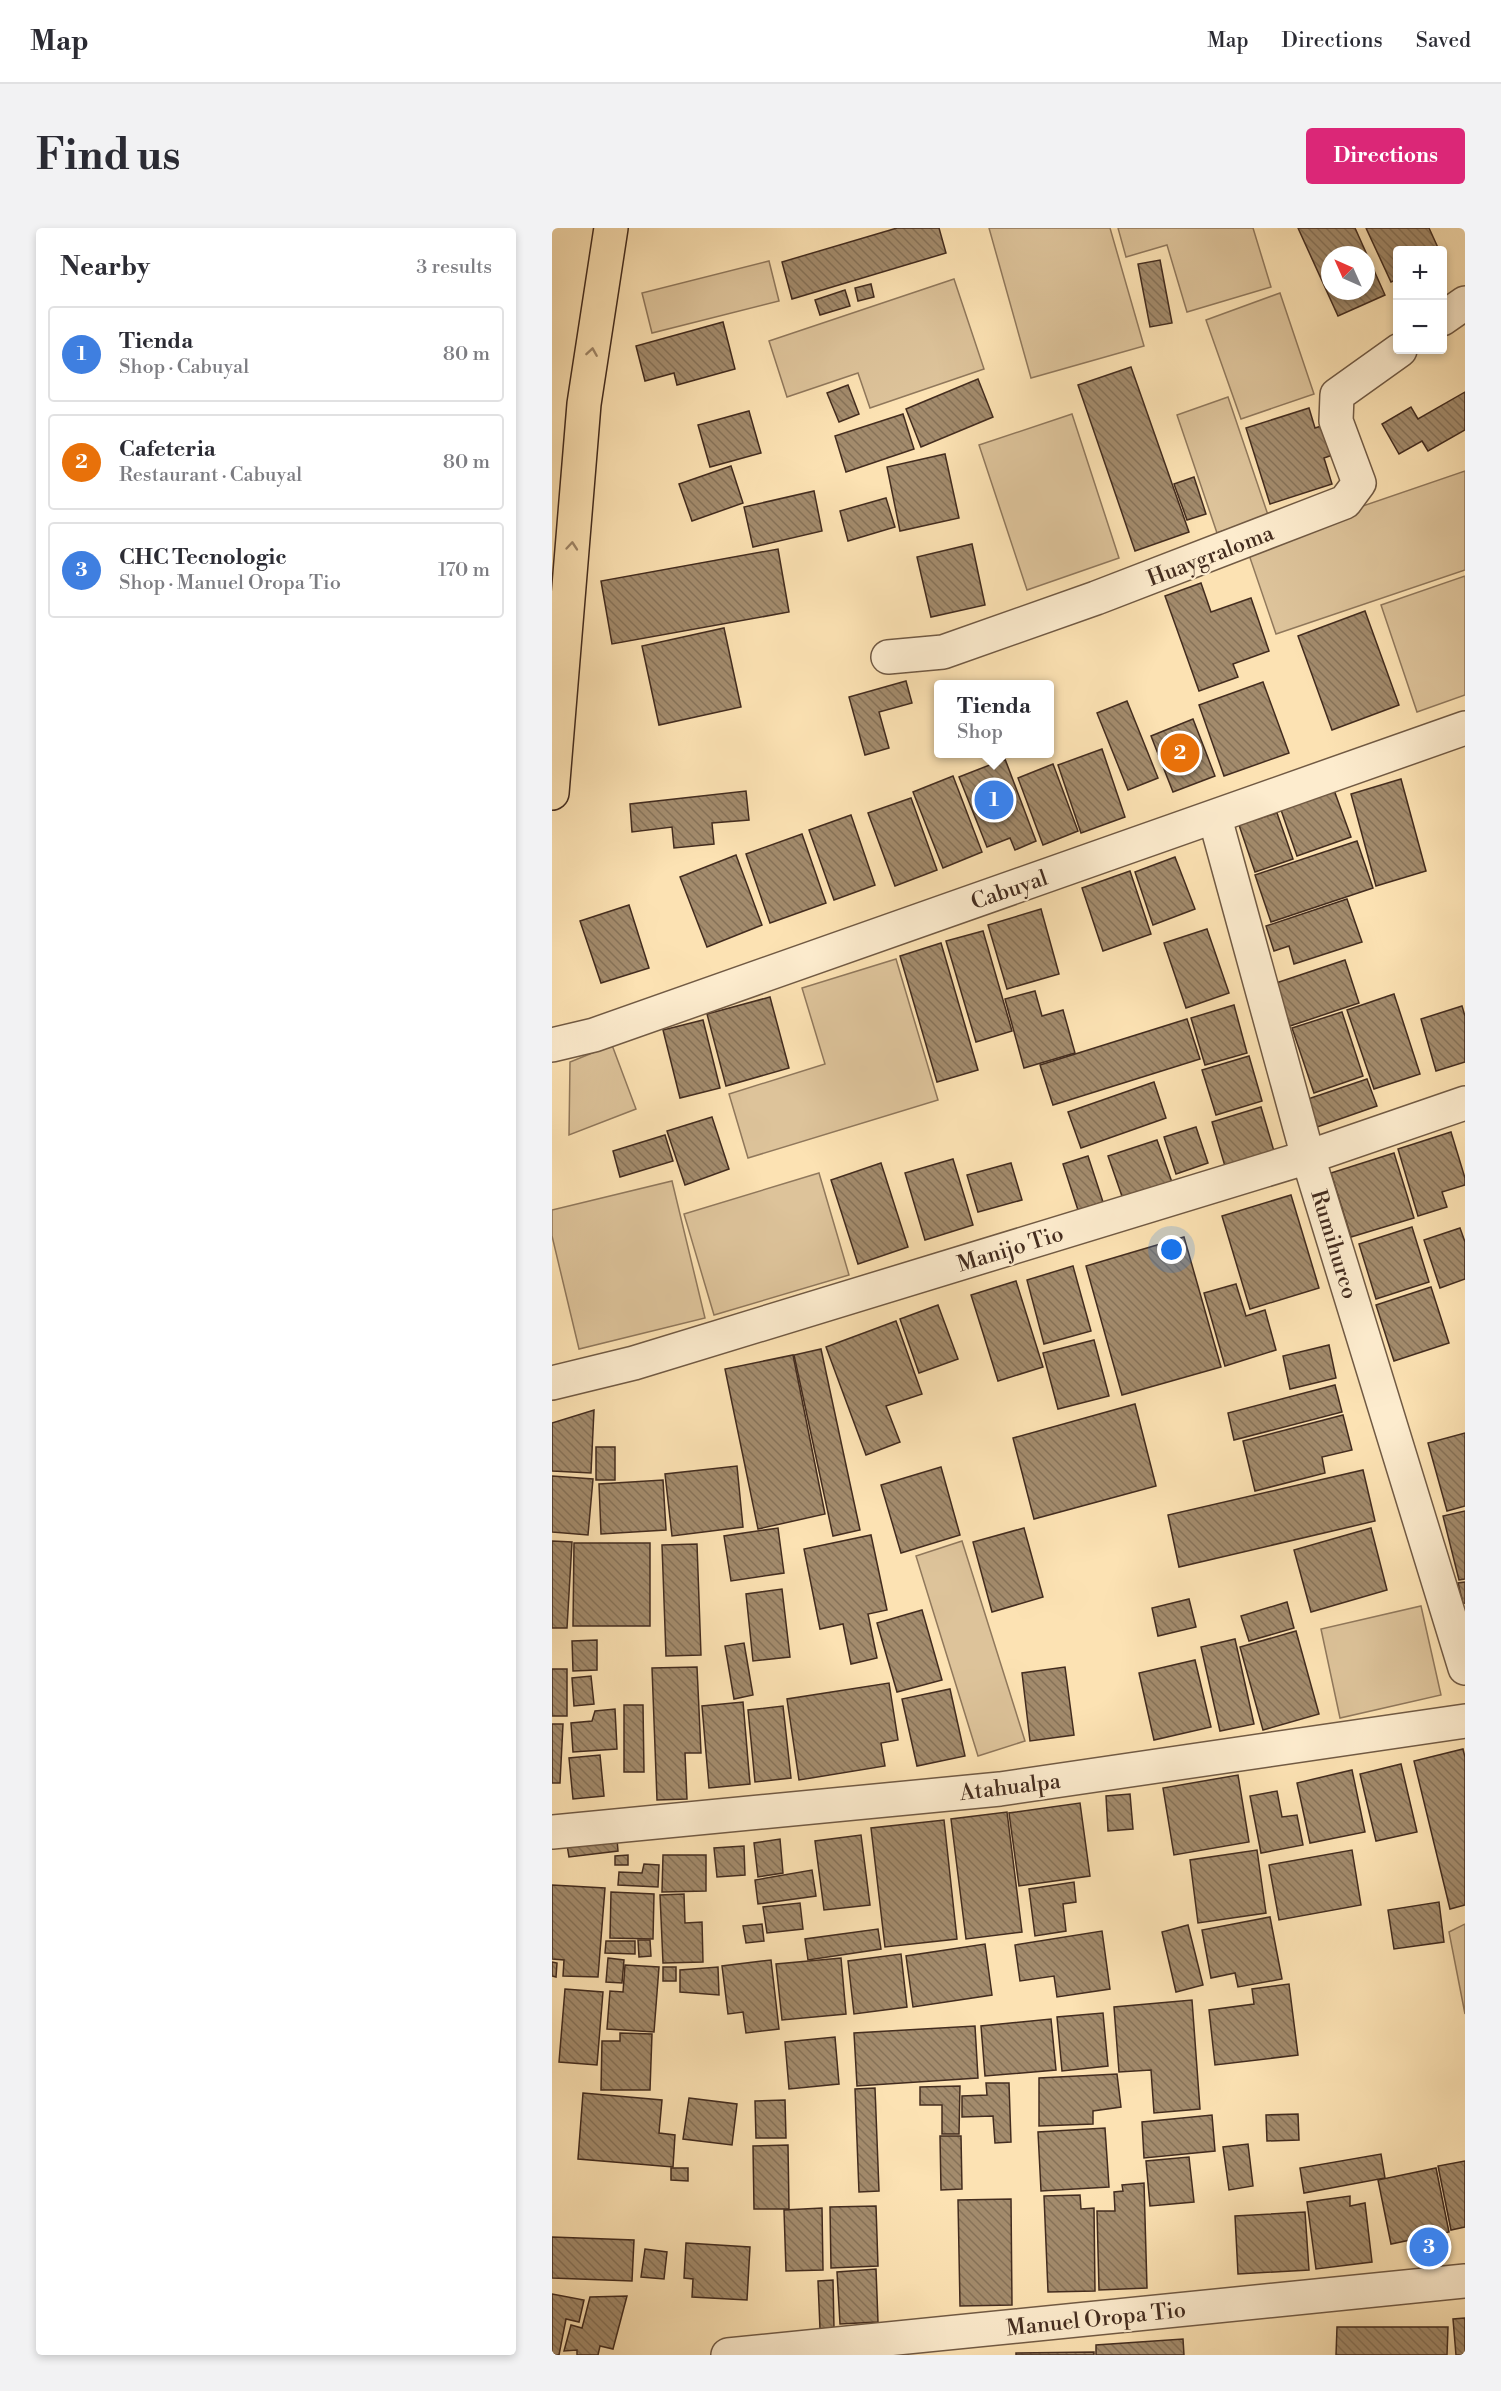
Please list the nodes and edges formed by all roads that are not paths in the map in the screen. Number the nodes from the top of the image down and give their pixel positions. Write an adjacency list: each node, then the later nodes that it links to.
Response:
1 (611, 228): 7 (highway, one-way to 1)
2 (1465, 303): 3 (street)
3 (1447, 316)
4 (1394, 354): 5 (street, Huaygraloma)
5 (888, 657)
6 (1465, 728): 8 (street, Cabuyal)
7 (552, 793)
8 (1215, 818): 9 (street, Cabuyal); 11 (street, Rumihurco)
9 (552, 1045)
10 (1465, 1103): 11 (street, Manijo Tio)
11 (1308, 1157): 12 (street, Manijo Tio); 13 (street, Rumihurco)
12 (552, 1383)
13 (1465, 1668)
14 (1465, 1721): 15 (street, Atahualpa)
15 (552, 1833)
16 (1465, 2281): 17 (street, Manuel Oropa Tio)
17 (728, 2355)

